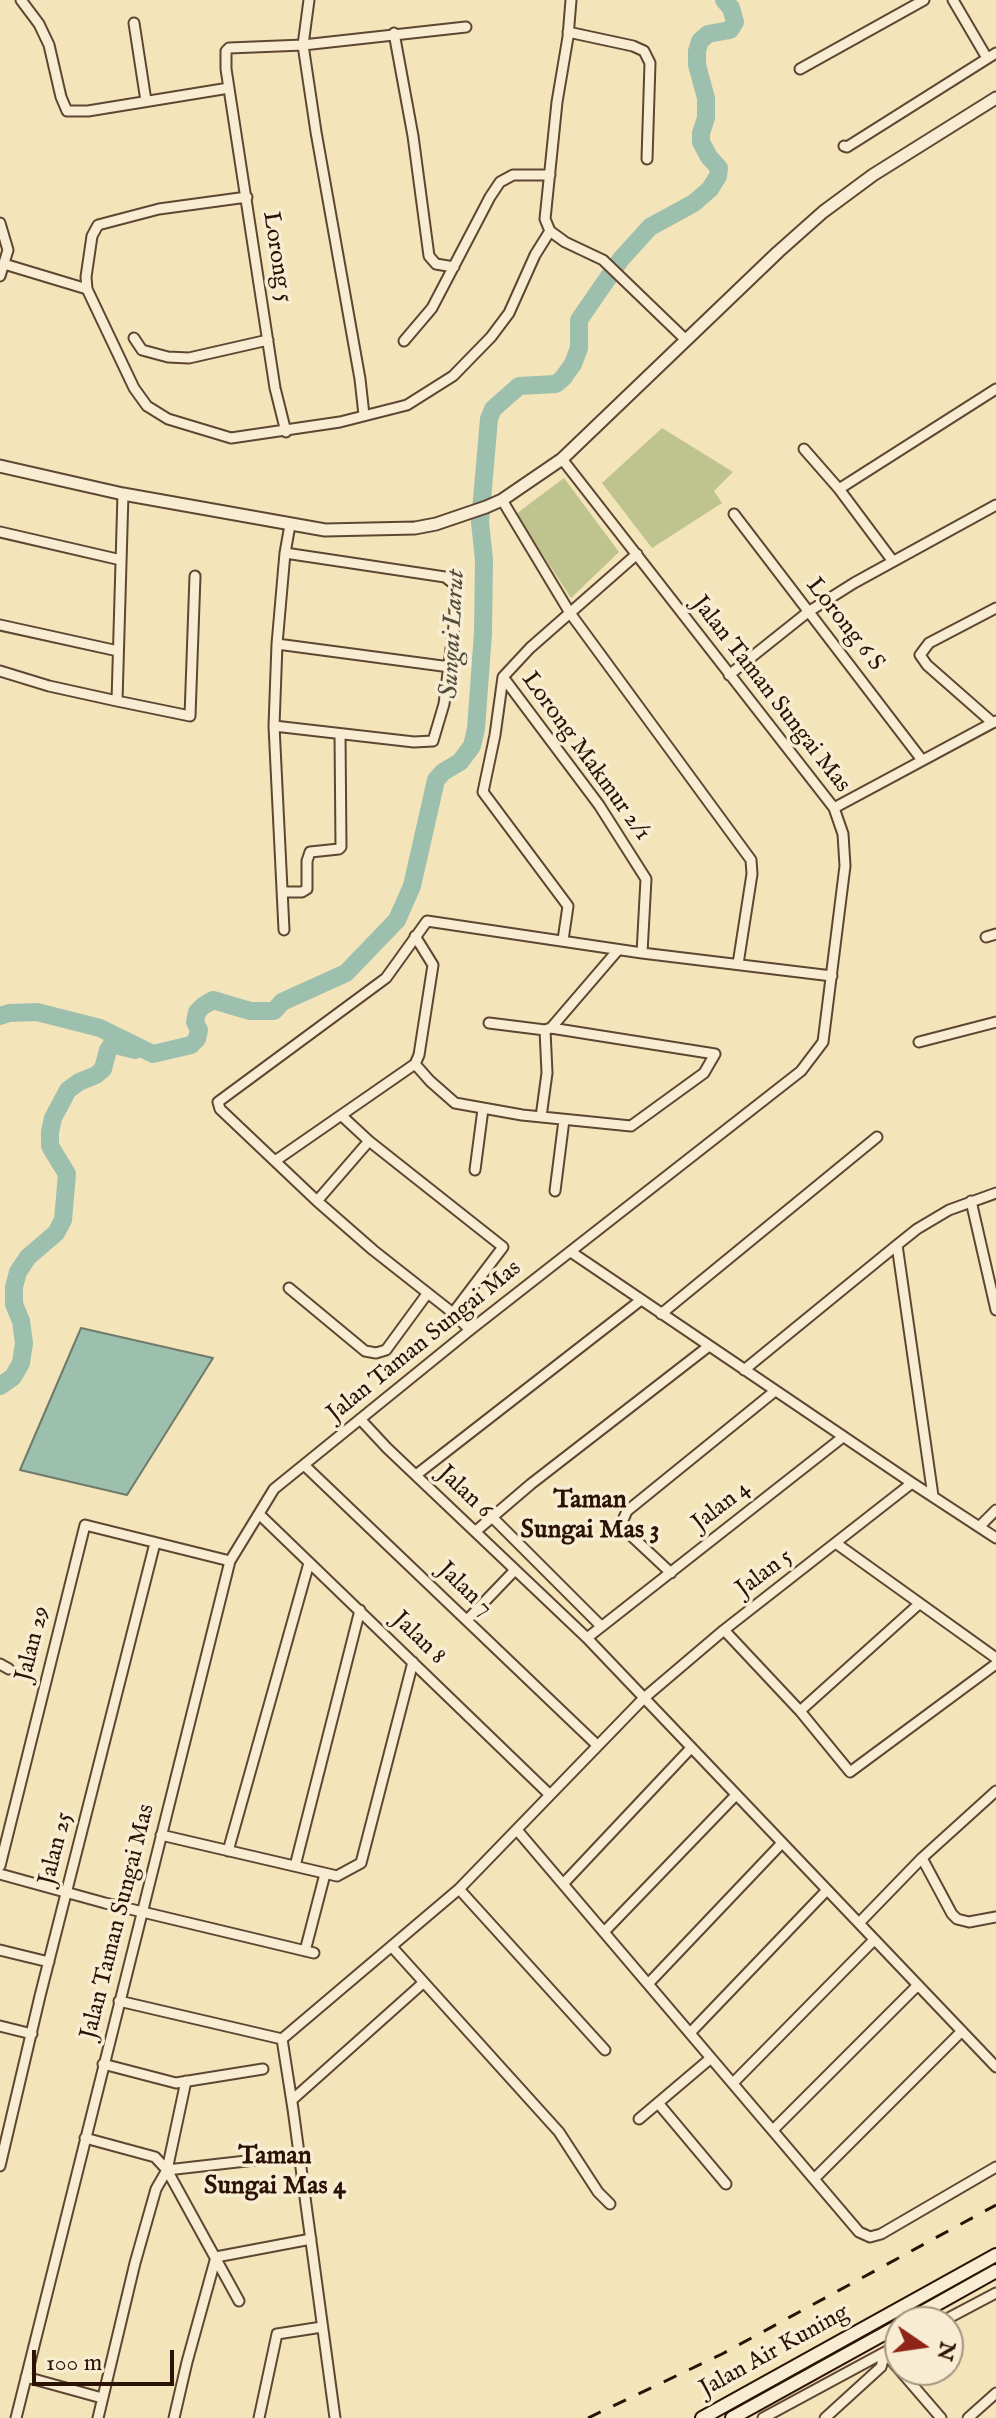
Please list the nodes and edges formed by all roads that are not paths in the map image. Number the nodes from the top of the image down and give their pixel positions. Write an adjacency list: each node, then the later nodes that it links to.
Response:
1 (21, 0): 15 (street)
2 (309, 0): 10 (street)
3 (571, 0): 8 (street)
4 (924, 0): 12 (street)
5 (953, 0): 11 (street)
6 (134, 23): 15 (street)
7 (466, 27): 9 (street)
8 (568, 32): 17 (street); 18 (street)
9 (394, 33): 10 (street); 23 (street)
10 (303, 45): 13 (street, Lorong 5); 31 (street)
11 (992, 56): 16 (street)
12 (800, 69)
13 (229, 88): 15 (street); 19 (street, Lorong 5)
14 (996, 98): 28 (street)
15 (146, 101)
16 (844, 146)
17 (647, 159)
18 (550, 175): 21 (street); 23 (street)
19 (247, 197): 25 (street); 27 (street, Lorong 5)
20 (0, 223): 22 (street)
21 (550, 231): 28 (street); 31 (street)
22 (4, 264): 24 (street); 25 (street)
23 (454, 267): 29 (street)
24 (0, 276)
25 (87, 289): 32 (street)
26 (134, 338): 27 (street)
27 (268, 340): 32 (street, Lorong 5)
28 (686, 340): 34 (street)
29 (404, 341)
30 (996, 389): 36 (street)
31 (364, 415): 32 (street)
32 (286, 432)
33 (804, 449): 36 (street)
34 (562, 459): 38 (street); 44 (street, Jalan Taman Sungai Mas)
35 (0, 466): 37 (street)
36 (839, 489): 46 (street)
37 (123, 494): 41 (street); 45 (street)
38 (502, 500): 41 (street); 50 (street)
39 (996, 505): 46 (street)
40 (734, 514): 49 (street, Lorong 6 S)
41 (290, 525): 43 (street)
42 (0, 532): 45 (street)
43 (285, 553): 52 (street); 54 (street)
44 (637, 554): 50 (street); 56 (street, Jalan Taman Sungai Mas)
45 (121, 560): 53 (street)
46 (892, 560): 49 (street)
47 (195, 576): 58 (street)
48 (996, 608): 59 (street)
49 (808, 612): 56 (street); 62 (street, Lorong 6 S)
50 (570, 613): 57 (street); 70 (street)
51 (0, 625): 53 (street)
52 (277, 644): 54 (street); 60 (street)
53 (118, 651): 58 (street)
54 (450, 667): 61 (street)
55 (0, 671): 58 (street)
56 (729, 675): 63 (street, Jalan Taman Sungai Mas)
57 (503, 677): 67 (street); 69 (street, Lorong Makmur 2/1)
58 (117, 701)
59 (994, 722): 62 (street)
60 (274, 726): 61 (street); 64 (street)
61 (340, 734): 64 (street)
62 (922, 760): 63 (street)
63 (834, 808): 71 (street, Jalan Taman Sungai Mas)
64 (282, 892): 65 (street)
65 (284, 930)
66 (415, 936): 67 (street); 76 (street); 83 (street)
67 (563, 940): 68 (street)
68 (618, 950): 69 (street); 74 (street)
69 (642, 953): 70 (street)
70 (738, 964): 71 (street)
71 (832, 976): 90 (street, Jalan Taman Sungai Mas)
72 (996, 1022): 75 (street)
73 (489, 1023): 74 (street)
74 (548, 1029): 79 (street); 80 (street)
75 (919, 1042)
76 (415, 1064): 77 (street); 78 (street)
77 (483, 1109): 79 (street); 84 (street)
78 (342, 1116): 82 (street); 83 (street)
79 (541, 1117): 80 (street)
80 (564, 1120): 85 (street)
81 (877, 1137): 96 (street)
82 (369, 1141): 87 (street); 95 (street)
83 (275, 1161): 87 (street)
84 (475, 1170)
85 (555, 1191)
86 (996, 1193): 88 (street)
87 (317, 1201): 92 (street)
88 (971, 1201): 89 (street); 94 (street)
89 (897, 1245): 99 (street); 106 (street)
90 (571, 1252): 93 (street); 97 (street, Jalan Taman Sungai Mas)
91 (289, 1288): 92 (street)
92 (427, 1294): 95 (street)
93 (641, 1300): 96 (street); 104 (street)
94 (996, 1310)
95 (453, 1313): 97 (street)
96 (661, 1314): 98 (street)
97 (470, 1330): 101 (street, Jalan Taman Sungai Mas)
98 (709, 1346): 99 (street); 109 (street)
99 (744, 1370): 100 (street)
100 (775, 1391): 102 (street); 118 (street)
101 (360, 1419): 103 (street, Jalan Taman Sungai Mas); 104 (street, Jalan 6)
102 (843, 1437): 105 (street); 118 (street, Jalan 4)
103 (304, 1465): 108 (street, Jalan Taman Sungai Mas); 121 (street, Jalan 7)
104 (416, 1475): 111 (street, Jalan 6)
105 (912, 1483): 106 (street); 114 (street, Jalan 5)
106 (933, 1496): 110 (street)
107 (996, 1510): 110 (street)
108 (259, 1514): 115 (street, Jalan Taman Sungai Mas); 116 (street, Jalan 8)
109 (492, 1517): 111 (street); 122 (street)
110 (980, 1526): 112 (street)
111 (476, 1531): 117 (street, Jalan 6)
112 (996, 1538)
113 (155, 1543): 115 (street); 139 (street, Jalan 29); 146 (street, Jalan 25)
114 (837, 1544): 119 (street); 123 (street, Jalan 5)
115 (230, 1561): 135 (street, Jalan Taman Sungai Mas)
116 (309, 1563): 120 (street, Jalan 8); 137 (street)
117 (515, 1570): 121 (street); 124 (street, Jalan 6)
118 (671, 1573): 122 (street, Jalan 4)
119 (919, 1604): 125 (street); 128 (street)
120 (360, 1610): 126 (street, Jalan 8); 140 (street)
121 (467, 1620): 129 (street, Jalan 7)
122 (601, 1626): 124 (street, Jalan 4)
123 (724, 1630): 127 (street, Jalan 5); 128 (street)
124 (587, 1638): 127 (street, Jalan 6)
125 (996, 1661): 128 (street)
126 (413, 1662): 132 (street, Jalan 8); 142 (street)
127 (644, 1698): 129 (street, Jalan 5); 130 (street, Jalan 6)
128 (800, 1711)
129 (597, 1745): 132 (street, Jalan 5)
130 (691, 1748): 133 (street, Jalan 6); 143 (street)
131 (996, 1791): 138 (street)
132 (549, 1794): 134 (street, Jalan 5)
133 (736, 1795): 136 (street, Jalan 6); 150 (street)
134 (517, 1830): 143 (street); 144 (street, Jalan 5)
135 (161, 1835): 137 (street); 147 (street, Jalan Taman Sungai Mas)
136 (782, 1843): 145 (street, Jalan 6); 156 (street)
137 (228, 1851): 140 (street)
138 (922, 1858): 148 (street); 149 (street)
139 (0, 1866)
140 (295, 1866): 142 (street)
141 (0, 1874): 146 (street)
142 (325, 1874): 147 (street)
143 (563, 1884): 150 (street)
144 (459, 1889): 152 (street, Jalan 5); 164 (street)
145 (827, 1890): 149 (street, Jalan 6); 161 (street)
146 (67, 1892): 147 (street); 154 (street, Jalan 25)
147 (142, 1910): 158 (street, Jalan Taman Sungai Mas)
148 (996, 1917)
149 (859, 1923): 151 (street, Jalan 6)
150 (604, 1932): 156 (street)
151 (874, 1940): 157 (street, Jalan 6); 170 (street)
152 (392, 1947): 155 (street); 163 (street, Jalan 5)
153 (0, 1950): 154 (street)
154 (49, 1962): 162 (street, Jalan 25)
155 (423, 1983): 171 (street); 182 (street)
156 (648, 1984): 161 (street)
157 (918, 1985): 160 (street, Jalan 6); 174 (street)
158 (119, 2001): 163 (street); 166 (street, Jalan Taman Sungai Mas)
159 (0, 2026): 162 (street)
160 (962, 2031): 167 (street, Jalan 6); 180 (street)
161 (690, 2033): 165 (street)
162 (32, 2034): 177 (street, Jalan 25)
163 (282, 2039): 171 (street)
164 (605, 2050)
165 (711, 2058): 170 (street); 172 (street)
166 (103, 2064): 169 (street); 175 (street, Jalan Taman Sungai Mas)
167 (996, 2067)
168 (263, 2069): 169 (street)
169 (186, 2081): 179 (street)
170 (733, 2083): 174 (street)
171 (292, 2100): 176 (street)
172 (658, 2103): 173 (street); 181 (street)
173 (639, 2119)
174 (773, 2130): 180 (street)
175 (85, 2138): 179 (street); 195 (street, Jalan Taman Sungai Mas)
176 (299, 2155): 179 (street); 183 (street)
177 (0, 2166)
178 (996, 2167): 180 (street)
179 (167, 2170): 185 (street); 198 (street)
180 (814, 2179)
181 (726, 2184)
182 (610, 2204)
183 (311, 2239): 185 (street); 191 (street)
184 (996, 2255): 204 (main road, Jalan Air Kuning)
185 (216, 2257): 188 (street); 201 (street)
186 (996, 2271): 189 (main road, Jalan Air Kuning)
187 (996, 2293): 190 (street)
188 (239, 2301)
189 (933, 2306)
190 (964, 2310)
191 (322, 2327): 202 (street); 203 (street)
192 (884, 2333): 205 (main road, Jalan Air Kuning)
193 (884, 2354): 206 (street)
194 (884, 2356): 207 (street)
195 (26, 2377): 198 (street); 199 (street, Jalan Taman Sungai Mas)
196 (913, 2386): 208 (street)
197 (996, 2393): 209 (street)
198 (102, 2398): 200 (street)
199 (16, 2418)
200 (98, 2418)
201 (174, 2418)
202 (259, 2418)
203 (335, 2418)
204 (702, 2418)
205 (732, 2418)
206 (763, 2418)
207 (825, 2418)
208 (941, 2418)
209 (968, 2418)

